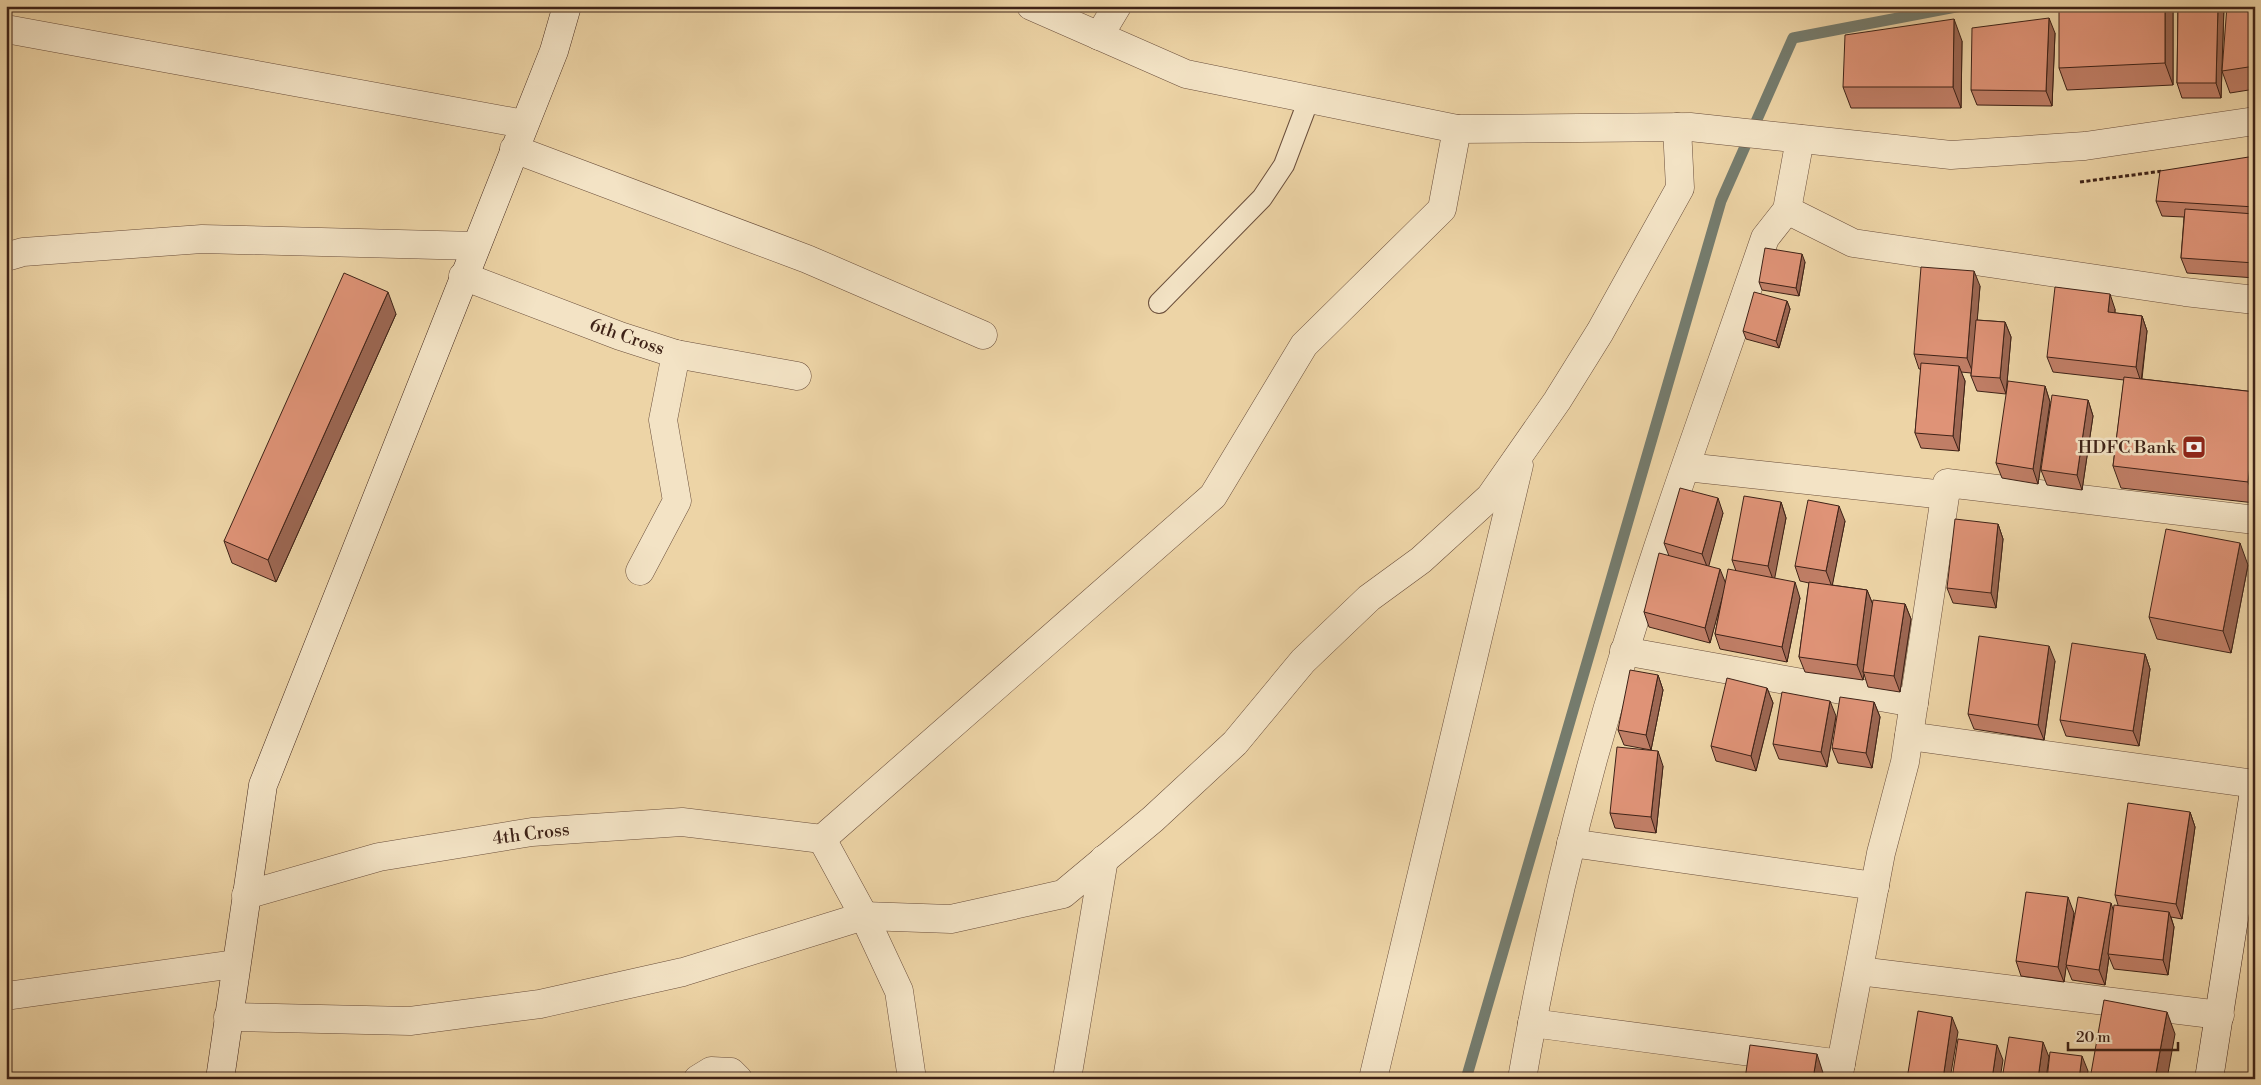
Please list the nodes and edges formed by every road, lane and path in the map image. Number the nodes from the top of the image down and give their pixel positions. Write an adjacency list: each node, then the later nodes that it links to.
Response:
1 (567, 6): 8 (street)
2 (1030, 6): 5 (street)
3 (1117, 6): 5 (street)
4 (6, 29): 8 (street)
5 (1099, 36): 6 (street)
6 (1309, 99): 10 (street); 18 (lane)
7 (2255, 121): 11 (street)
8 (524, 124): 12 (street)
9 (1683, 127): 10 (street); 11 (street); 22 (street)
10 (1457, 128): 31 (street)
11 (1794, 138): 13 (street)
12 (514, 149): 14 (street); 19 (street)
13 (1787, 210): 17 (street); 23 (street)
14 (476, 246): 15 (street); 16 (street)
15 (6, 257)
16 (464, 276): 20 (street, 6th Cross); 35 (street)
17 (2255, 300)
18 (1159, 303)
19 (983, 335)
20 (676, 354): 21 (street, 6th Cross); 26 (street)
21 (797, 376)
22 (1523, 448): 33 (street); 49 (street)
23 (1686, 467): 24 (street); 27 (street)
24 (1945, 495): 25 (street); 28 (street)
25 (2255, 520)
26 (640, 571)
27 (1624, 651): 28 (street); 32 (street)
28 (1914, 703): 29 (street)
29 (1910, 736): 30 (street); 34 (street)
30 (2255, 784): 40 (street)
31 (822, 839): 35 (street, 4th Cross); 36 (street)
32 (1571, 843): 34 (street); 42 (street)
33 (1104, 860): 36 (street); 48 (street)
34 (1875, 886): 38 (street)
35 (246, 895): 37 (street)
36 (864, 916): 41 (street); 47 (street)
37 (235, 964): 39 (street); 41 (street)
38 (1859, 971): 40 (street); 43 (street)
39 (6, 996)
40 (2220, 1015): 51 (street)
41 (228, 1017): 44 (street)
42 (1532, 1022): 43 (street); 50 (street)
43 (1840, 1071)
44 (220, 1079)
45 (698, 1079): 46 (street)
46 (738, 1079)
47 (912, 1079)
48 (1067, 1079)
49 (1373, 1079)
50 (1522, 1079)
51 (2209, 1079)

